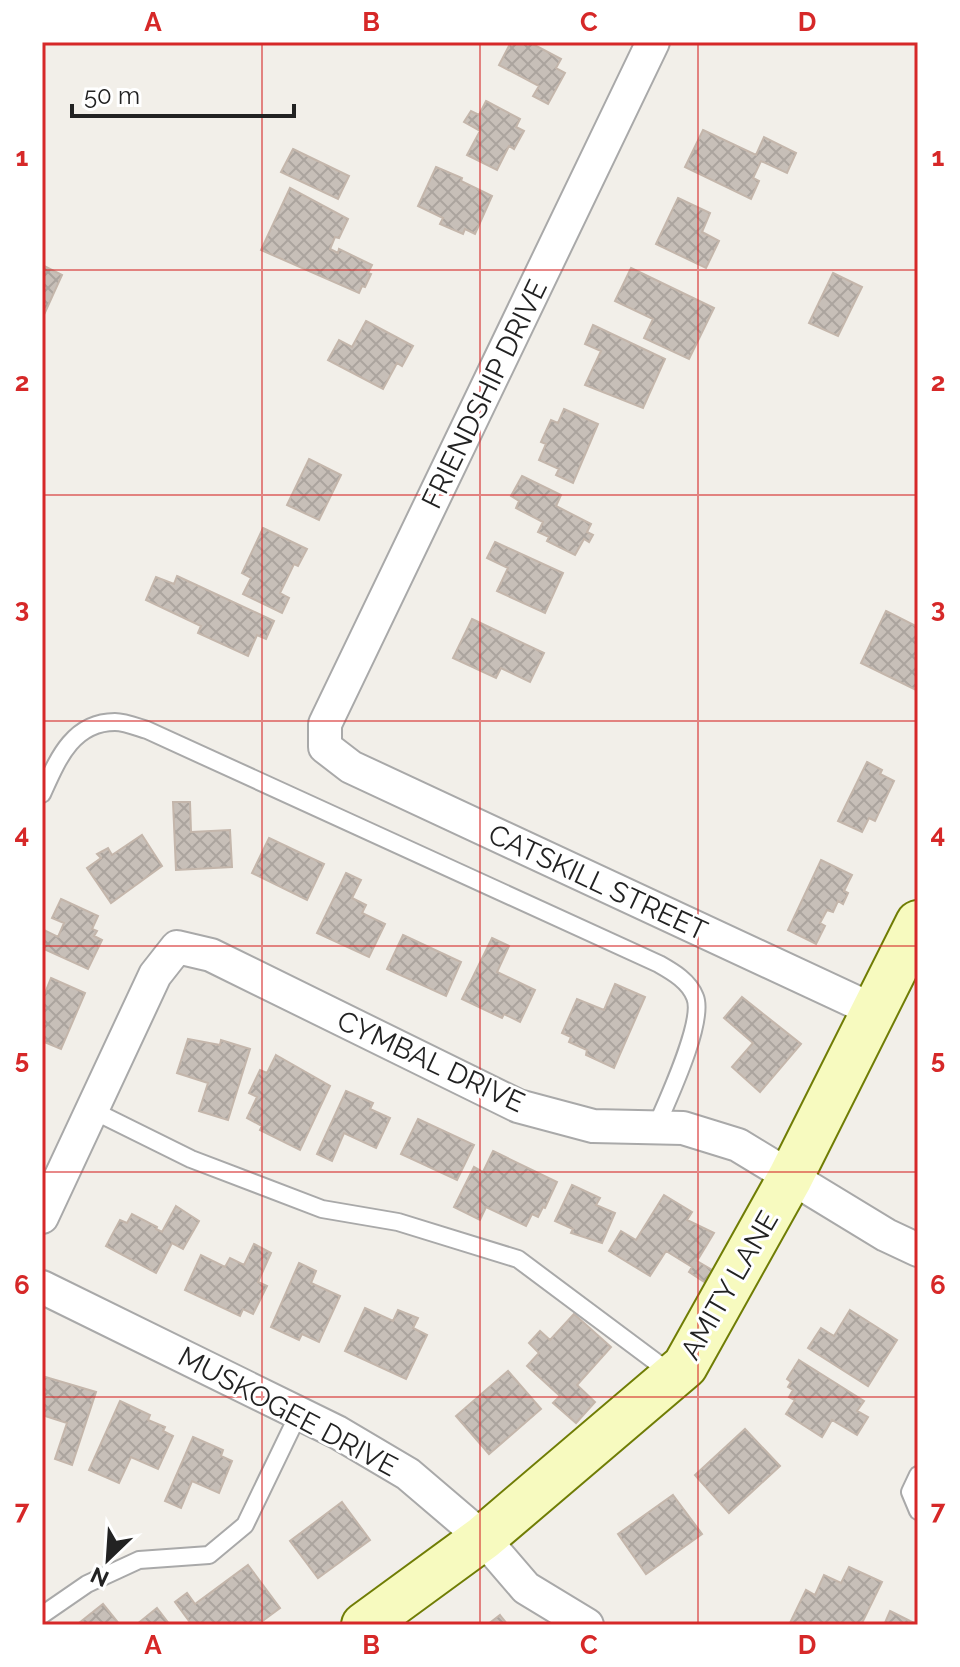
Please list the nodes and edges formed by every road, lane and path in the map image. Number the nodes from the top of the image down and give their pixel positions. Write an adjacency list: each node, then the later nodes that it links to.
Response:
1 (653, 42): 2 (street, FRIENDSHIP DRIVE)
2 (325, 747): 5 (street, CATSKILL STREET)
3 (42, 794): 7 (lane)
4 (918, 923): 5 (street, AMITY LANE)
5 (875, 1011): 8 (street, AMITY LANE)
6 (92, 1110): 7 (street, CYMBAL DRIVE); 9 (street); 12 (lane)
7 (656, 1127): 8 (street, CYMBAL DRIVE)
8 (790, 1178): 10 (street, CYMBAL DRIVE); 12 (street, AMITY LANE)
9 (42, 1217)
10 (918, 1250)
11 (42, 1287): 13 (street, MUSKOGEE DRIVE)
12 (674, 1375): 16 (street, AMITY LANE)
13 (299, 1413): 16 (street, MUSKOGEE DRIVE); 17 (lane)
14 (918, 1475): 15 (lane)
15 (918, 1511)
16 (483, 1538): 18 (street, AMITY LANE); 19 (street, MUSKOGEE DRIVE)
17 (42, 1615)
18 (364, 1625)
19 (587, 1625)

